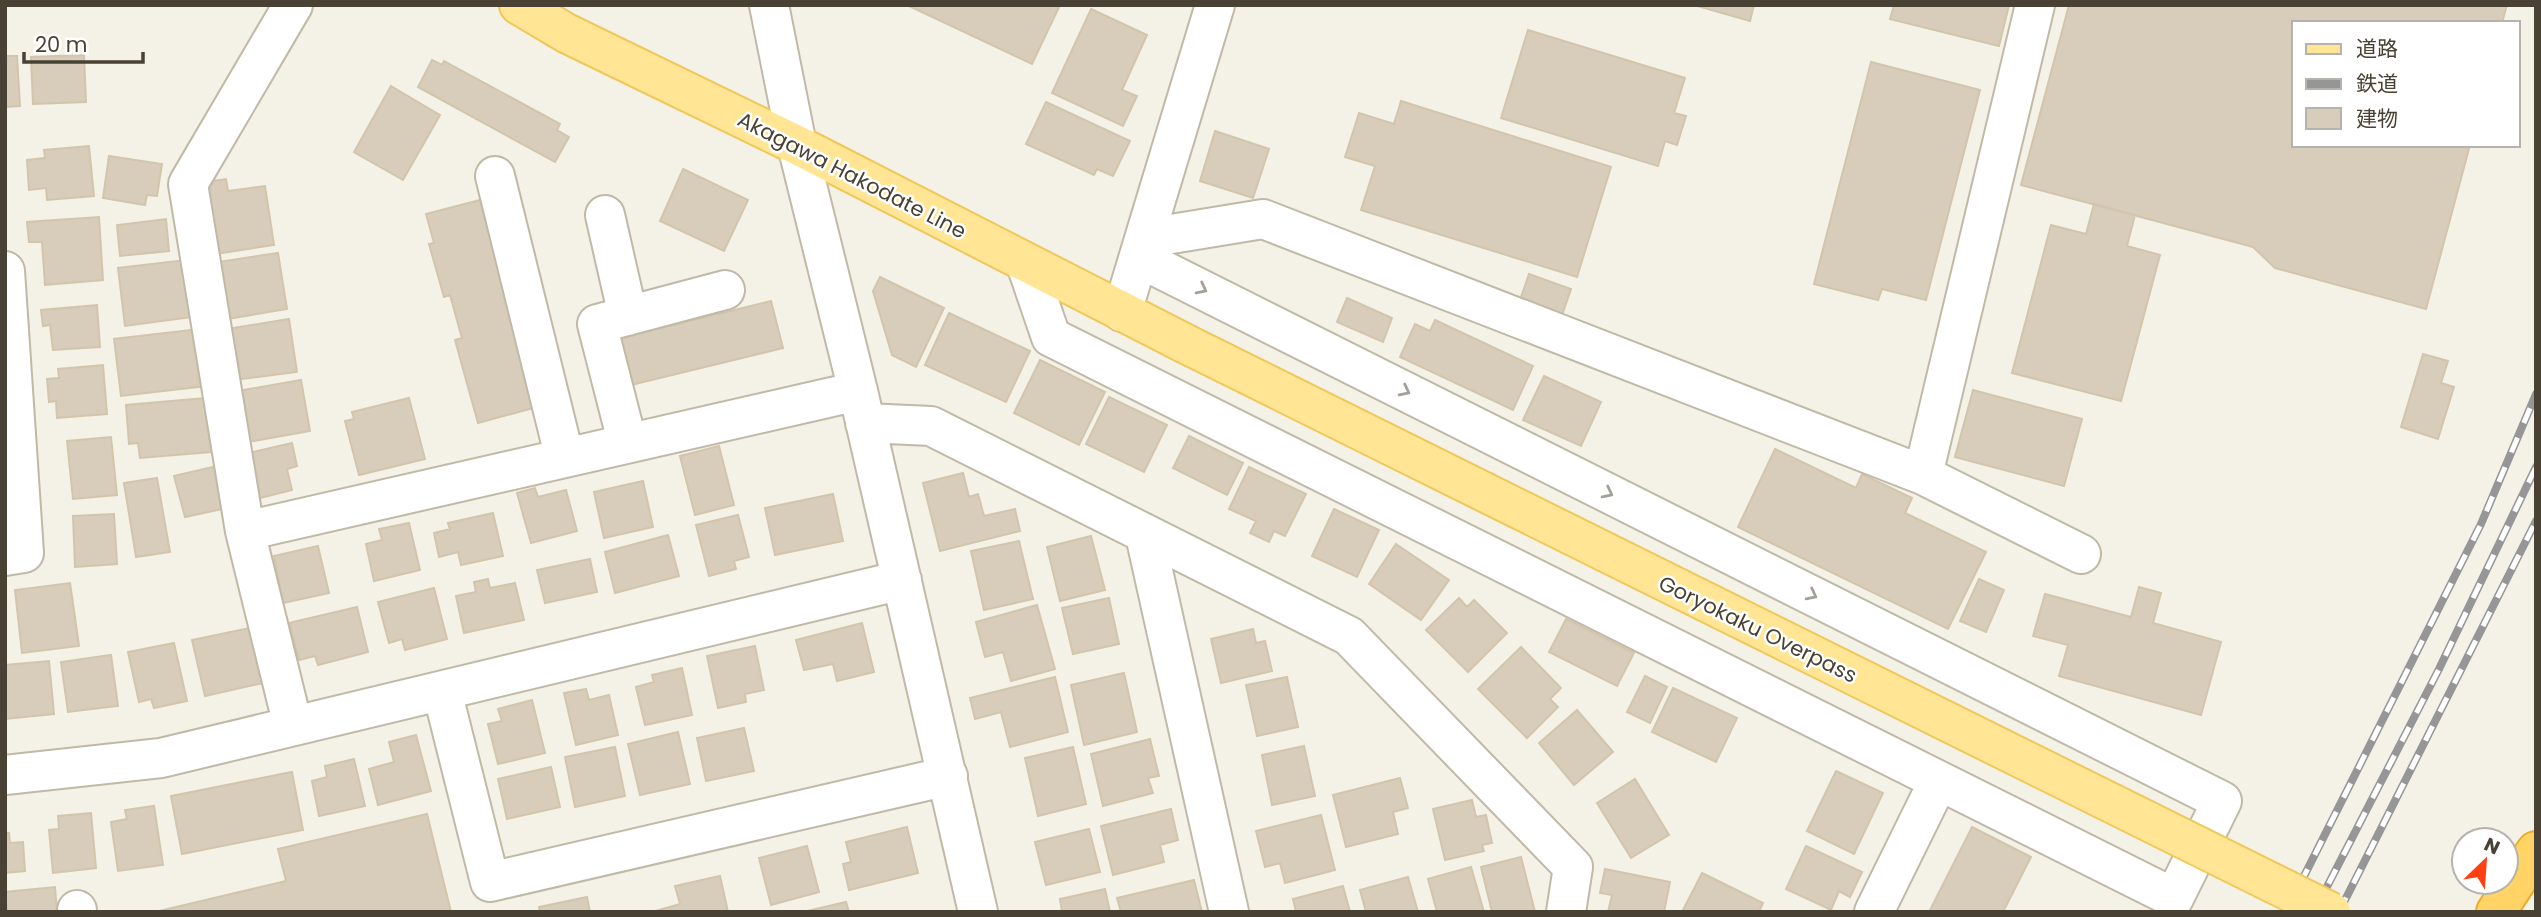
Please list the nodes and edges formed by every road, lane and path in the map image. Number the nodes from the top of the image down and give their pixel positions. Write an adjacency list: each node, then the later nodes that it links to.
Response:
1 (293, 5): 20 (street)
2 (519, 5): 6 (main road, Akagawa Hakodate Line)
3 (769, 5): 6 (street)
4 (1215, 5): 9 (street)
5 (2035, 5): 19 (street)
6 (797, 145): 10 (main road, Akagawa Hakodate Line); 16 (street)
7 (495, 176): 18 (street)
8 (605, 215): 14 (street)
9 (1144, 248): 13 (street); 19 (street); 29 (street, one-way to 29)
10 (1026, 264): 13 (main road, Akagawa Hakodate Line); 29 (street)
11 (5, 271): 23 (street)
12 (725, 290): 14 (street)
13 (1122, 312): 15 (main road, Akagawa Hakodate Line)
14 (628, 316): 17 (street)
15 (1186, 344): 35 (main road, Goryokaku Overpass, bridge)
16 (861, 407): 17 (street); 21 (street); 24 (street)
17 (627, 441): 18 (street)
18 (564, 455): 20 (street)
19 (1923, 475): 22 (street)
20 (245, 531): 26 (street)
21 (1145, 535): 32 (street); 33 (street)
22 (2081, 554)
23 (5, 556)
24 (902, 580): 25 (street); 28 (street)
25 (442, 691): 26 (street); 28 (street)
26 (293, 726): 27 (street)
27 (5, 775)
28 (948, 776): 31 (street)
29 (1938, 782): 34 (street)
30 (2536, 851): 36 (highway)
31 (978, 912)
32 (1228, 912)
33 (1566, 912)
34 (1874, 912)
35 (2330, 912)
36 (2496, 912)

